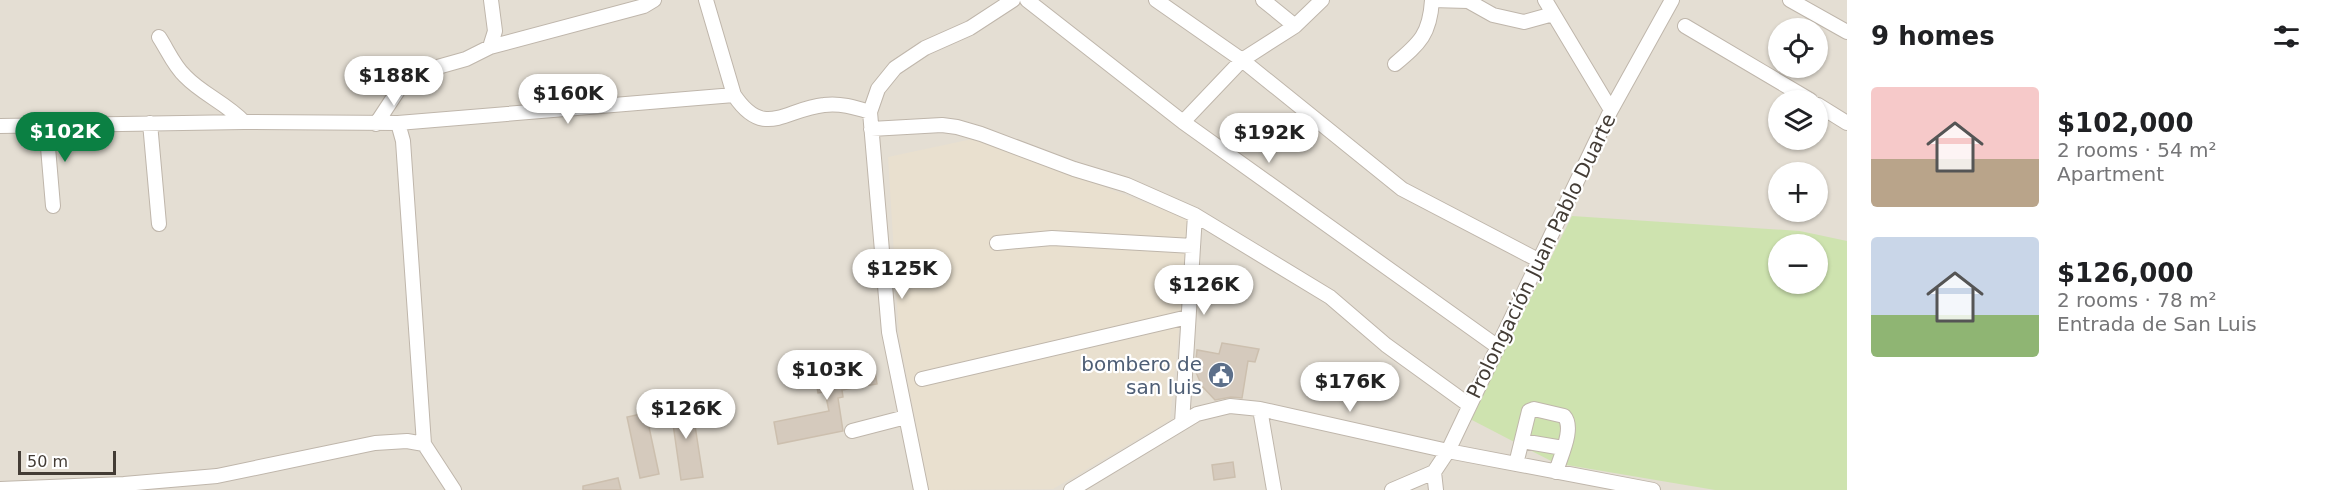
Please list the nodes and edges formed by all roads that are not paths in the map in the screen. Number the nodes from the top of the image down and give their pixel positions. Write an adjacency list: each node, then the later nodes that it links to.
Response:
1 (491, 0): 18 (street)
2 (654, 0): 18 (street)
3 (706, 0): 22 (street)
4 (1012, 0): 25 (street)
5 (1027, 0): 27 (street)
6 (1156, 0): 19 (street)
7 (1263, 0): 14 (street)
8 (1322, 0): 14 (street)
9 (1432, 0): 13 (street); 20 (street)
10 (1545, 0): 13 (street)
11 (1672, 0): 23 (street, Prolongación Juan Pablo Duarte)
12 (1790, 0): 16 (street)
13 (1553, 14): 23 (street)
14 (1295, 26): 19 (street)
15 (1685, 26): 21 (street)
16 (1847, 32)
17 (159, 37): 26 (street)
18 (490, 47): 29 (street)
19 (1242, 60): 27 (street); 40 (street)
20 (1395, 64)
21 (1793, 90)
22 (734, 95): 25 (street); 30 (street)
23 (1611, 110): 40 (street, Prolongación Juan Pablo Duarte)
24 (1828, 111): 31 (street)
25 (870, 112): 34 (street)
26 (244, 122): 28 (street); 29 (street)
27 (1183, 122): 42 (street)
28 (150, 123): 32 (street); 37 (street)
29 (376, 123): 30 (street)
30 (398, 123): 50 (street)
31 (1847, 123)
32 (46, 124): 33 (street); 35 (street)
33 (0, 126)
34 (871, 129): 36 (street); 46 (street)
35 (53, 206)
36 (1195, 215): 39 (street); 44 (street)
37 (159, 224)
38 (997, 243): 39 (street)
39 (1193, 246): 41 (street)
40 (1538, 260): 42 (street, Prolongación Juan Pablo Duarte)
41 (1188, 317): 43 (street); 47 (street)
42 (1498, 347): 44 (street, Prolongación Juan Pablo Duarte)
43 (922, 379)
44 (1469, 405): 52 (street, Prolongación Juan Pablo Duarte)
45 (1260, 409): 47 (street); 52 (street); 64 (street)
46 (906, 417): 48 (street); 62 (street)
47 (1182, 423): 63 (street)
48 (852, 431)
49 (1522, 441): 51 (street); 51 (street); 53 (street)
50 (423, 444): 56 (street); 61 (street)
51 (1563, 448): 55 (street)
52 (1448, 451): 53 (street); 54 (street, Prolongación Juan Pablo Duarte)
53 (1516, 464): 55 (street)
54 (1434, 472): 60 (street); 65 (street)
55 (1556, 472): 66 (street)
56 (218, 483): 57 (street)
57 (124, 487): 58 (street)
58 (31, 488): 59 (street)
59 (0, 489)
60 (1437, 489)
61 (454, 490)
62 (921, 490)
63 (1071, 490)
64 (1274, 490)
65 (1392, 490)
66 (1653, 490)

